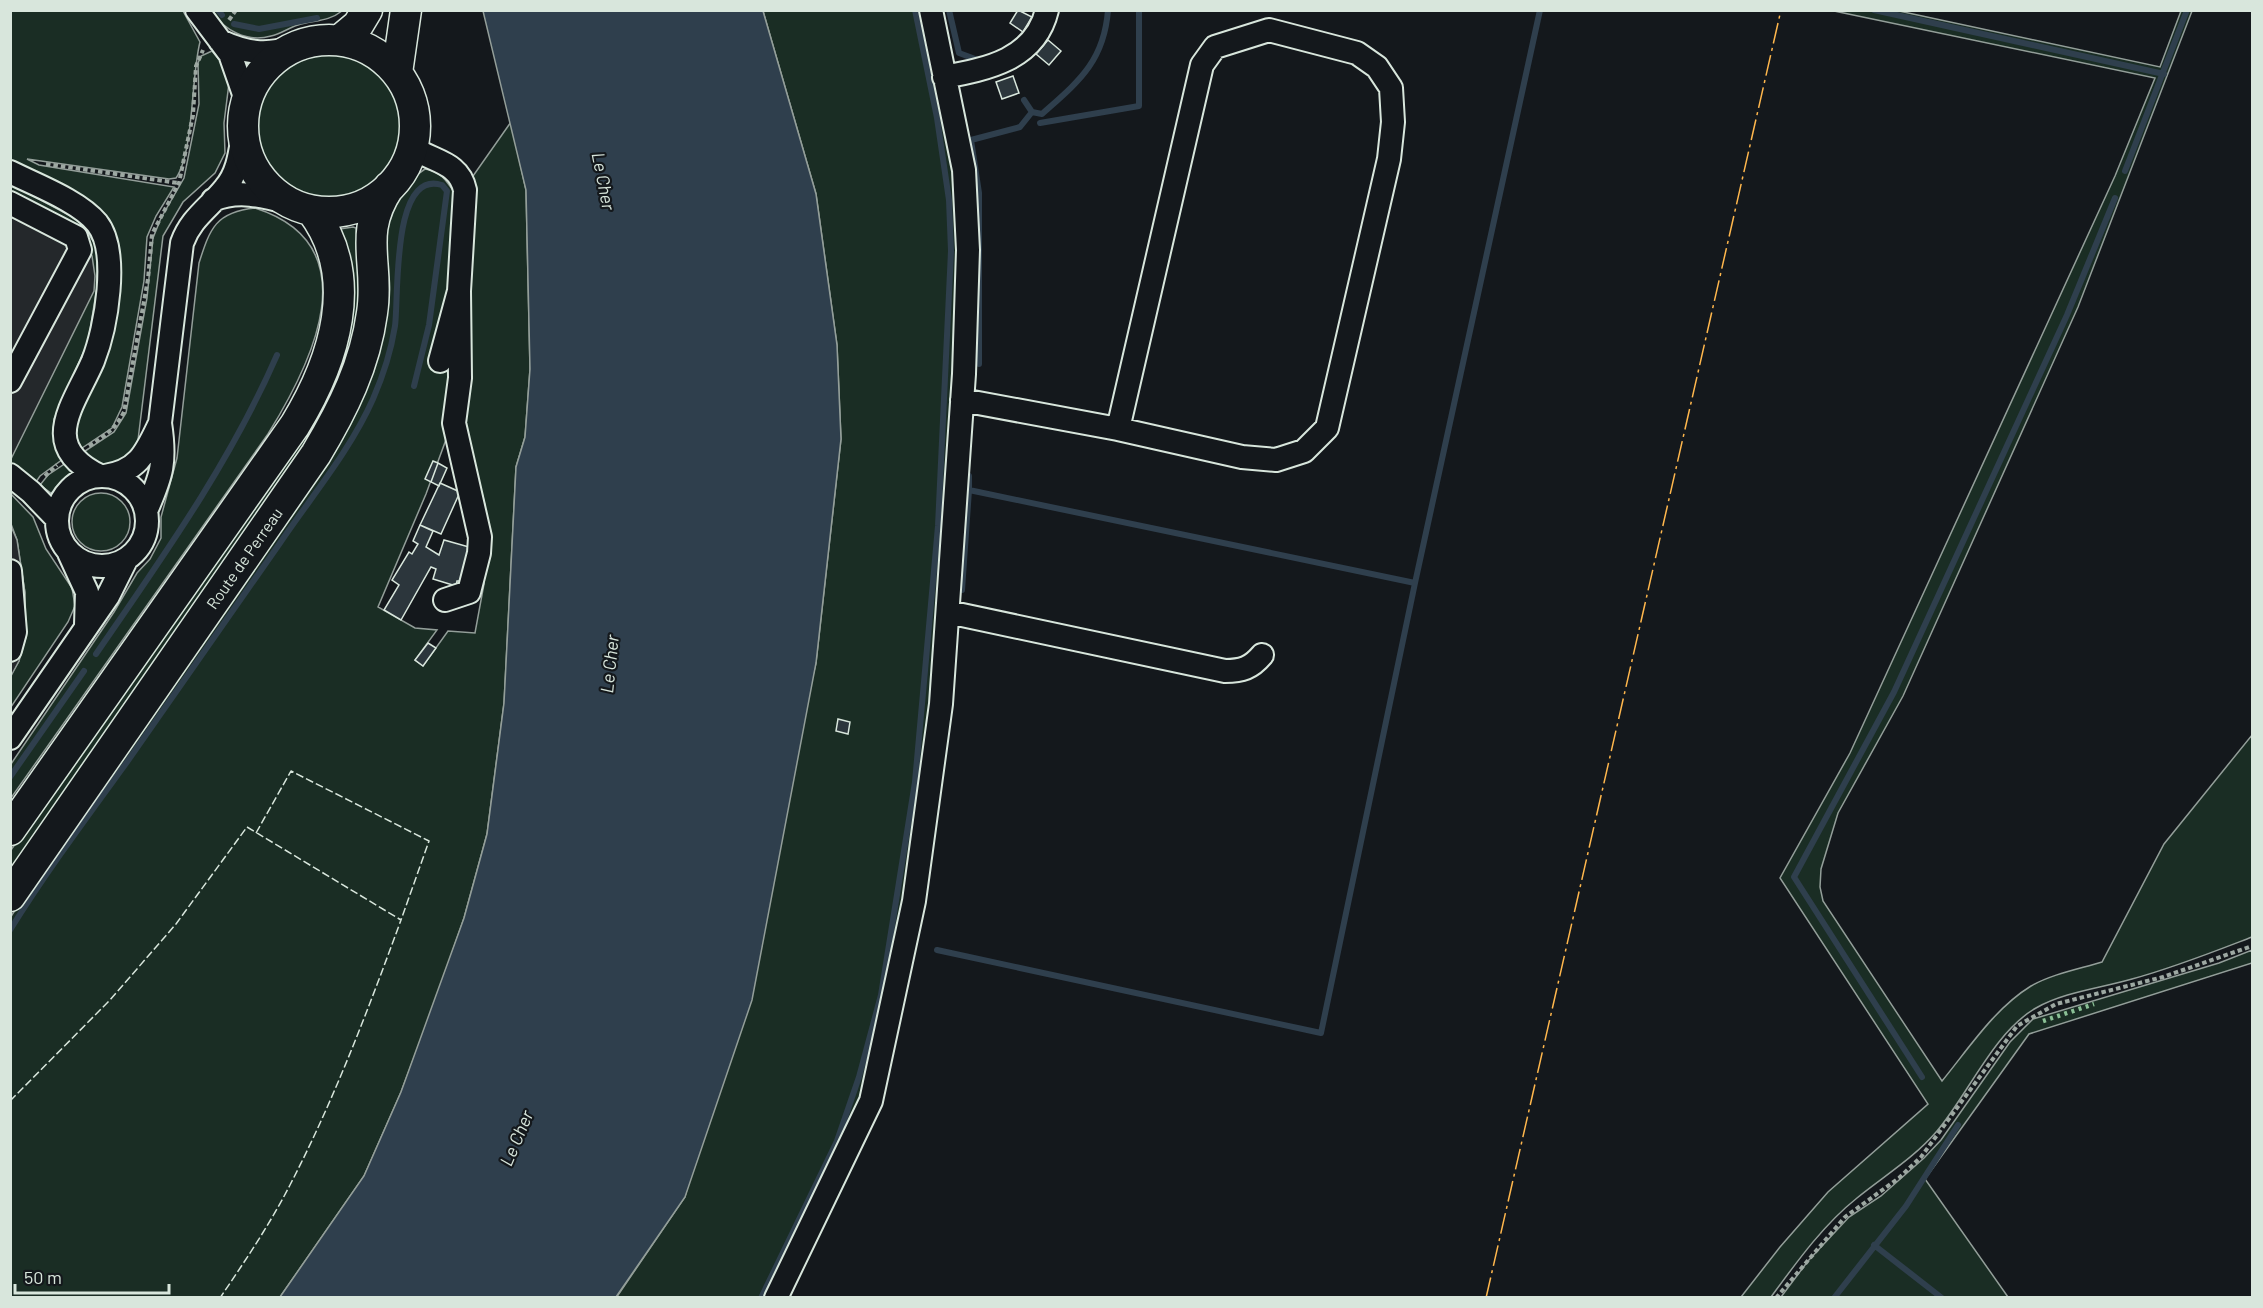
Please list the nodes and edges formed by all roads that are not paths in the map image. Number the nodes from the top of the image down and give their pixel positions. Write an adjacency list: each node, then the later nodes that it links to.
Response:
1 (197, 10): 6 (street)
2 (367, 10): 7 (main road)
3 (406, 10): 9 (main road)
4 (931, 10): 10 (street)
5 (1047, 10): 10 (street)
6 (218, 38): 8 (street); 11 (street)
7 (340, 40): 8 (main road); 9 (main road)
8 (293, 47): 11 (main road)
9 (397, 73): 13 (main road)
10 (944, 77): 22 (street)
11 (246, 100): 12 (main road)
12 (243, 135): 16 (street); 18 (main road)
13 (412, 147): 15 (main road); 19 (street)
14 (10, 172): 26 (street)
15 (389, 187): 18 (main road); 39 (main road, Route de Perreau)
16 (211, 201): 18 (street); 23 (street)
17 (10, 203): 21 (street)
18 (300, 207): 38 (main road, Route de Perreau)
19 (459, 291): 20 (street); 32 (street)
20 (440, 361)
21 (10, 381)
22 (962, 400): 24 (street); 33 (street)
23 (160, 423): 26 (street); 27 (street)
24 (1118, 429): 24 (street)
25 (10, 475): 28 (street)
26 (102, 476): 27 (street); 28 (street)
27 (146, 511): 30 (street)
28 (57, 518): 29 (street)
29 (69, 553): 30 (street); 34 (street)
30 (126, 560): 34 (street)
31 (10, 571): 35 (street)
32 (445, 600)
33 (948, 612): 36 (street); 40 (street)
34 (86, 625): 37 (street)
35 (10, 650)
36 (1262, 654)
37 (10, 738)
38 (10, 830)
39 (10, 896)
40 (776, 1298)

